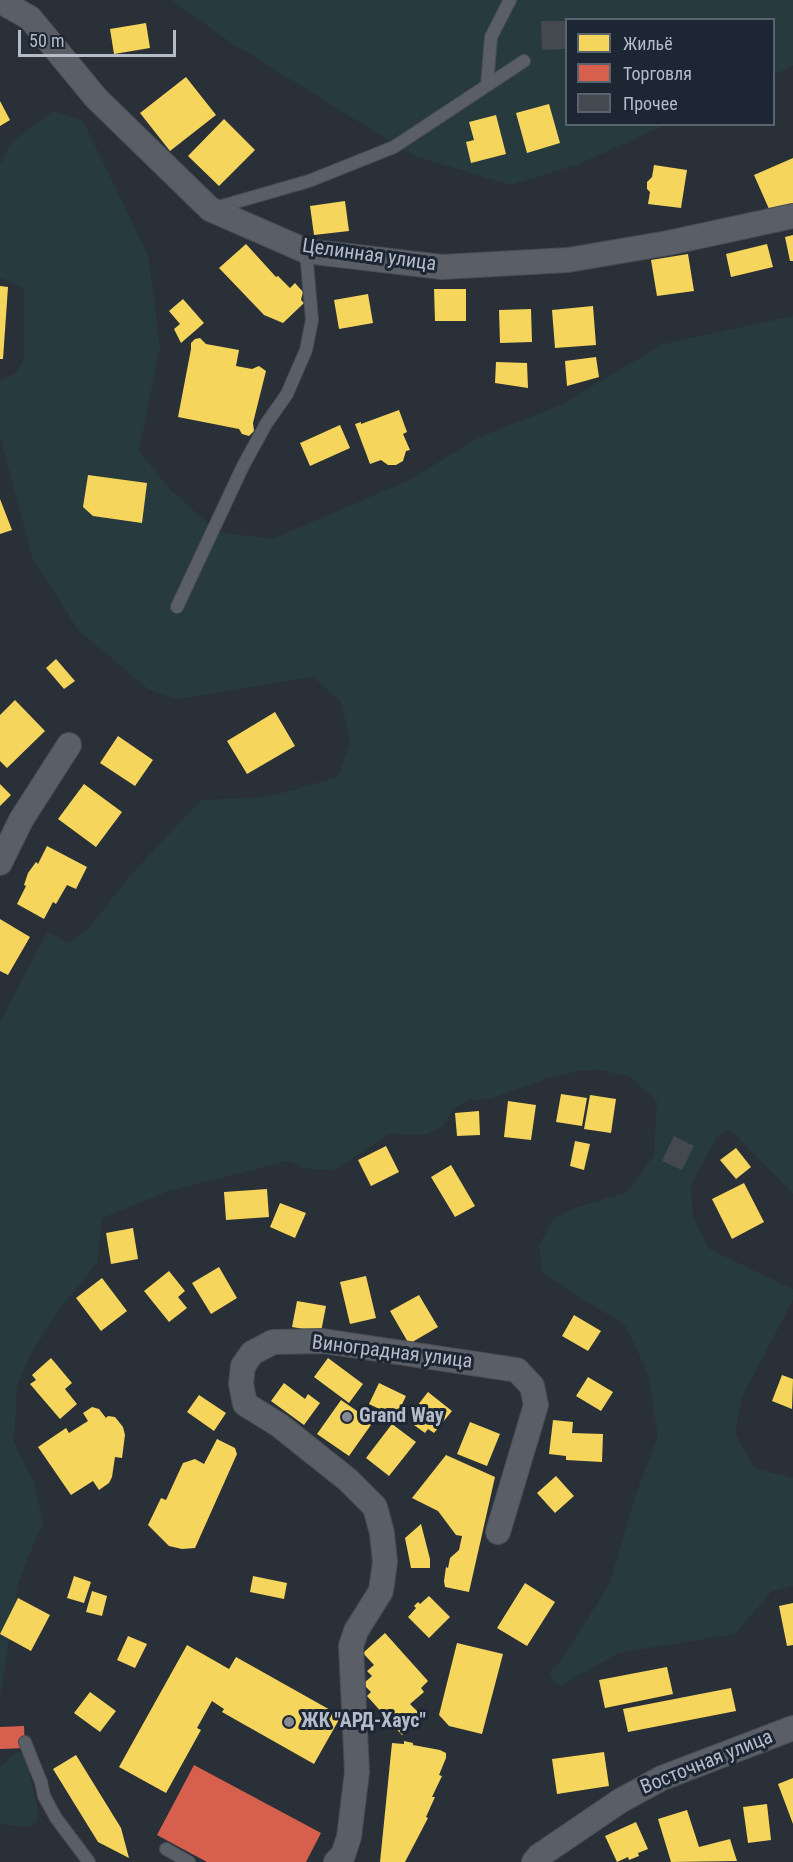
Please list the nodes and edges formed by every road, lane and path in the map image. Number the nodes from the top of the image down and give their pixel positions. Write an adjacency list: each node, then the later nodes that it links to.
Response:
1 (510, 0): 4 (lane)
2 (0, 1): 5 (street, Целинная улица)
3 (524, 61): 4 (lane)
4 (487, 85): 5 (lane)
5 (210, 209): 7 (street, Целинная улица)
6 (793, 216): 7 (street, Целинная улица)
7 (306, 251): 8 (lane)
8 (177, 607)
9 (69, 745): 10 (street)
10 (0, 863)
11 (498, 1532): 17 (street, Виноградная улица)
12 (793, 1728): 18 (street, Восточная улица)
13 (25, 1742): 15 (lane)
14 (166, 1849): 16 (lane)
15 (89, 1862)
16 (189, 1862)
17 (336, 1862)
18 (534, 1862)

